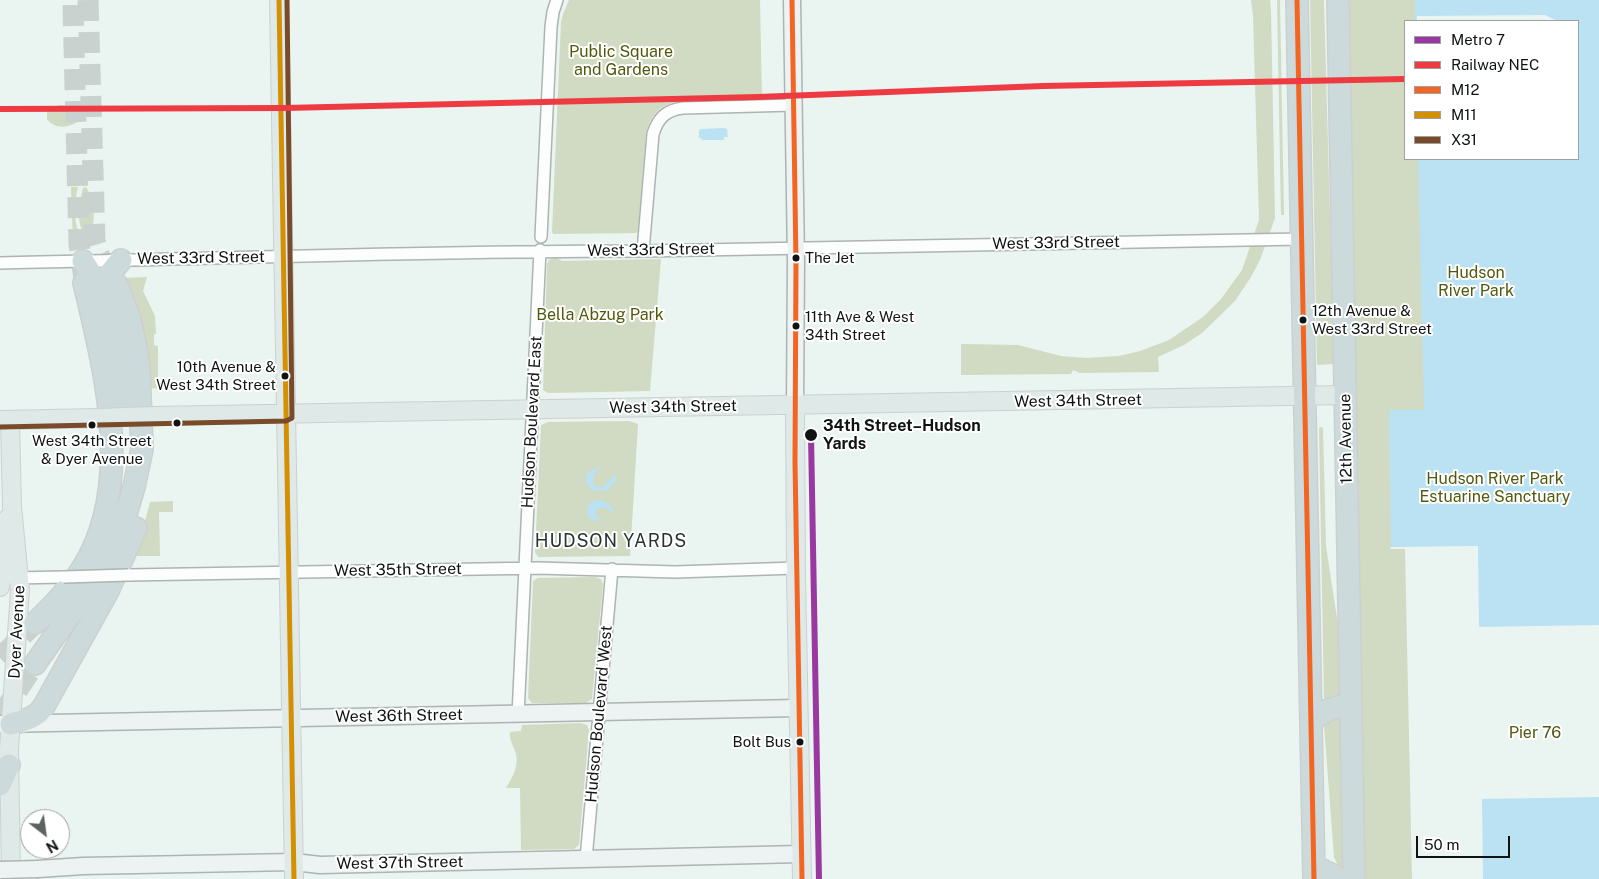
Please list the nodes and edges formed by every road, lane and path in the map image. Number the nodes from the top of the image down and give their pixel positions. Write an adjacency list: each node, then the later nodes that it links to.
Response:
1 (279, 0): 12 (main road)
2 (558, 0): 7 (street)
3 (792, 0): 6 (main road)
4 (1297, 0): 8 (highway)
5 (1338, 0): 18 (highway, 12th Avenue)
6 (794, 105): 9 (main road); 11 (street)
7 (541, 237)
8 (1302, 239): 9 (street, West 33rd Street); 19 (highway)
9 (796, 248): 11 (street, West 33rd Street); 20 (main road)
10 (540, 250): 11 (street, West 33rd Street); 12 (street, West 33rd Street); 21 (street, Hudson Boulevard East)
11 (643, 250)
12 (283, 256): 13 (street, West 33rd Street); 22 (main road)
13 (121, 260): 14 (street, West 33rd Street); 25 (highway)
14 (83, 261): 15 (street, West 33rd Street); 25 (highway)
15 (0, 263)
16 (84, 283): 25 (highway)
17 (117, 286): 24 (highway)
18 (1345, 395): 19 (main road, West 34th Street); 33 (highway, 12th Avenue)
19 (1305, 396): 20 (main road, West 34th Street); 38 (highway)
20 (795, 405): 21 (main road, West 34th Street); 27 (main road)
21 (533, 409): 22 (main road, West 34th Street); 26 (street, Hudson Boulevard East)
22 (286, 414): 23 (main road, West 34th Street, bridge); 29 (main road)
23 (5, 420): 30 (main road, Dyer Avenue)
24 (142, 449): 25 (highway); 39 (highway)
25 (115, 516): 31 (highway); 32 (highway)
26 (525, 568): 28 (street, West 35th Street); 29 (street, West 35th Street); 36 (street, Hudson Boulevard East)
27 (796, 568): 28 (street, West 35th Street); 34 (main road)
28 (612, 569): 35 (street, Hudson Boulevard West)
29 (289, 572): 30 (street, West 35th Street, bridge); 37 (main road)
30 (5, 580): 39 (main road, Dyer Avenue)
31 (35, 623)
32 (35, 664)
33 (1351, 706): 38 (highway); 50 (highway, 12th Avenue)
34 (798, 708): 35 (main road, West 36th Street); 42 (main road)
35 (599, 713): 36 (main road, West 36th Street); 43 (street, Hudson Boulevard West)
36 (518, 714): 37 (main road, West 36th Street)
37 (291, 718): 39 (main road, West 36th Street); 45 (main road)
38 (1312, 721): 46 (highway)
39 (5, 724): 40 (main road, Dyer Avenue)
40 (9, 765): 41 (highway); 47 (main road, Dyer Avenue)
41 (0, 785)
42 (801, 854): 43 (main road, West 37th Street); 48 (main road)
43 (586, 859): 45 (main road, West 37th Street)
44 (0, 870): 45 (main road, West 37th Street, bridge)
45 (294, 870)
46 (1314, 873): 49 (highway)
47 (11, 879)
48 (802, 879)
49 (1341, 879)
50 (1354, 879)

